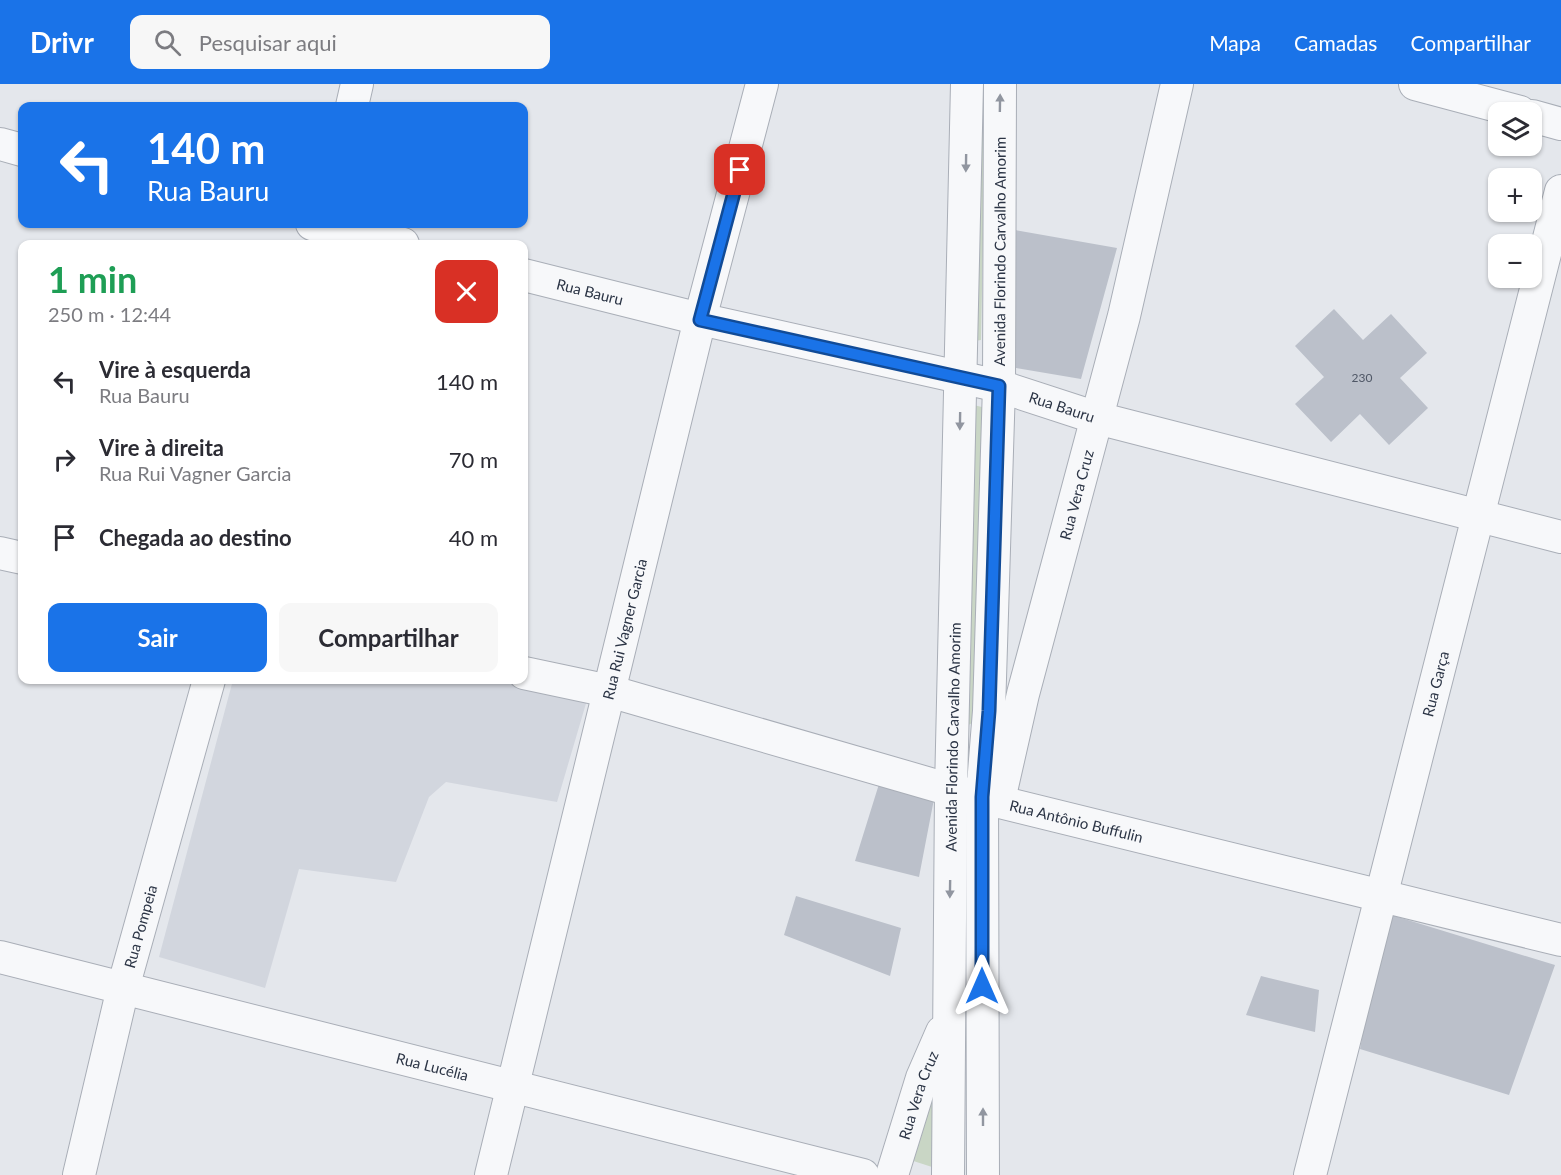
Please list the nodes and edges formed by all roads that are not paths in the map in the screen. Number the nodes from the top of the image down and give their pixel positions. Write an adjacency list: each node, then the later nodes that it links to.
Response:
1 (357, 84): 7 (street)
2 (762, 84): 17 (street, Rua Rui Vagner Garcia)
3 (967, 84): 18 (street, Avenida Florindo Carvalho Amorim, one-way to 18)
4 (1000, 84): 19 (street, Avenida Florindo Carvalho Amorim, one-way to 4)
5 (1177, 84): 20 (street, Rua Vera Cruz)
6 (1415, 84): 8 (street)
7 (352, 102)
8 (1488, 103)
9 (1542, 119): 10 (street)
10 (1561, 124)
11 (0, 144): 12 (street)
12 (18, 149)
13 (1561, 191): 21 (street, Rua Garça)
14 (319, 229): 15 (street)
15 (381, 240)
16 (528, 276): 17 (street, Rua Bauru)
17 (700, 320): 18 (street, Rua Bauru); 27 (street, Rua Rui Vagner Garcia)
18 (961, 380): 19 (street, Rua Bauru); 28 (street, Avenida Florindo Carvalho Amorim, one-way to 28)
19 (999, 386): 20 (street, Rua Bauru); 29 (street, Avenida Florindo Carvalho Amorim)
20 (1097, 418): 21 (street, Rua Bauru); 29 (street, Rua Vera Cruz)
21 (1478, 515): 22 (street, Rua Bauru); 30 (street, Rua Garça)
22 (1561, 537)
23 (0, 553): 24 (street)
24 (18, 557)
25 (528, 674): 27 (street, Rua Antônio Buffulin)
26 (208, 684): 33 (street, Rua Pompeia)
27 (609, 691): 28 (street, Rua Antônio Buffulin); 35 (street, Rua Rui Vagner Garcia)
28 (951, 790): 29 (street, Rua Antônio Buffulin); 34 (street, Avenida Florindo Carvalho Amorim, one-way to 34)
29 (990, 798): 30 (street, Rua Antônio Buffulin); 41 (street, Avenida Florindo Carvalho Amorim, one-way to 29)
30 (1380, 895): 31 (street, Rua Antônio Buffulin); 42 (street, Rua Garça)
31 (1561, 940)
32 (0, 957): 33 (street, Rua Lucélia)
33 (123, 988): 35 (street, Rua Lucélia); 36 (street, Rua Pompeia)
34 (948, 1016): 39 (street, Rua Vera Cruz); 40 (street, Avenida Florindo Carvalho Amorim)
35 (512, 1088): 37 (street, Rua Rui Vagner Garcia); 38 (street, Rua Lucélia)
36 (79, 1175)
37 (491, 1175)
38 (863, 1175)
39 (892, 1175)
40 (948, 1175)
41 (983, 1175)
42 (1310, 1175)

